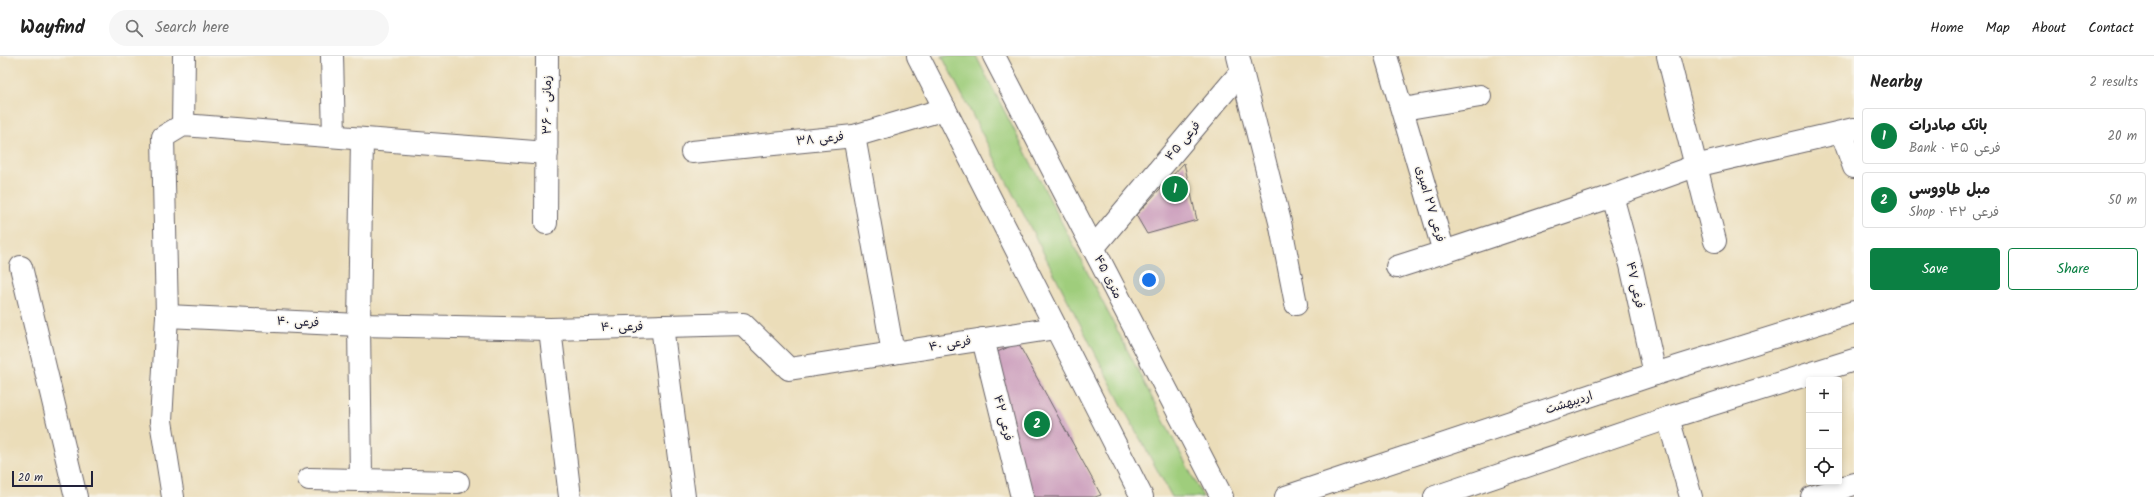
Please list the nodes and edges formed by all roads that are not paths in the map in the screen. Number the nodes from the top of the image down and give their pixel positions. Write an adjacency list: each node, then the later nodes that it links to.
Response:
1 (184, 56): 12 (street)
2 (332, 56): 14 (street)
3 (547, 56): 18 (street, ۳۶ - زمانی)
4 (918, 56): 10 (street)
5 (994, 56): 24 (street, ۴۵ متری)
6 (1386, 56): 11 (street, فرعی ۲۷ امیری)
7 (1668, 56): 19 (street)
8 (1240, 64): 24 (street, فرعی ۴۵); 28 (street)
9 (1480, 96): 11 (street)
10 (945, 109): 15 (street, فرعی ۳۸); 33 (street)
11 (1403, 109): 25 (street, فرعی ۲۷ امیری)
12 (183, 124): 14 (street); 30 (street)
13 (1848, 131): 19 (street, فرعی ۲۷ امیری); 20 (street)
14 (334, 136): 16 (street)
15 (854, 136): 17 (street, فرعی ۳۸); 36 (street)
16 (362, 139): 18 (street); 31 (street)
17 (692, 152)
18 (547, 153): 22 (street, ۳۶ - زمانی)
19 (1695, 166): 21 (street, فرعی ۲۷ امیری); 23 (street)
20 (1854, 166)
21 (1612, 196): 25 (street, فرعی ۲۷ امیری); 38 (street, فرعی ۴۷)
22 (546, 223)
23 (1715, 240)
24 (1093, 248): 51 (street, ۴۵ متری)
25 (1444, 252): 27 (street)
26 (20, 267): 45 (street)
27 (1397, 268)
28 (1296, 304)
29 (1854, 312): 38 (street, اردیبهشت)
30 (167, 316): 31 (street, فرعی ۴۰); 46 (street)
31 (360, 324): 34 (street, فرعی ۴۰); 41 (street)
32 (662, 326): 34 (street, فرعی ۴۰); 36 (street, فرعی ۴۰); 48 (street)
33 (1056, 328): 35 (street, فرعی ۴۰); 50 (street)
34 (550, 329): 47 (street)
35 (983, 339): 36 (street, فرعی ۴۰); 49 (street, فرعی ۴۲)
36 (893, 353)
37 (1854, 360): 39 (street)
38 (1655, 374): 44 (street, اردیبهشت)
39 (1668, 418): 52 (street); 53 (street)
40 (309, 479): 41 (street)
41 (361, 479): 42 (street)
42 (458, 482)
43 (1854, 484): 54 (street)
44 (1290, 496)
45 (76, 497)
46 (172, 497)
47 (570, 497)
48 (684, 497)
49 (1022, 497)
50 (1142, 497)
51 (1222, 497)
52 (1435, 497)
53 (1691, 497)
54 (1812, 497)

